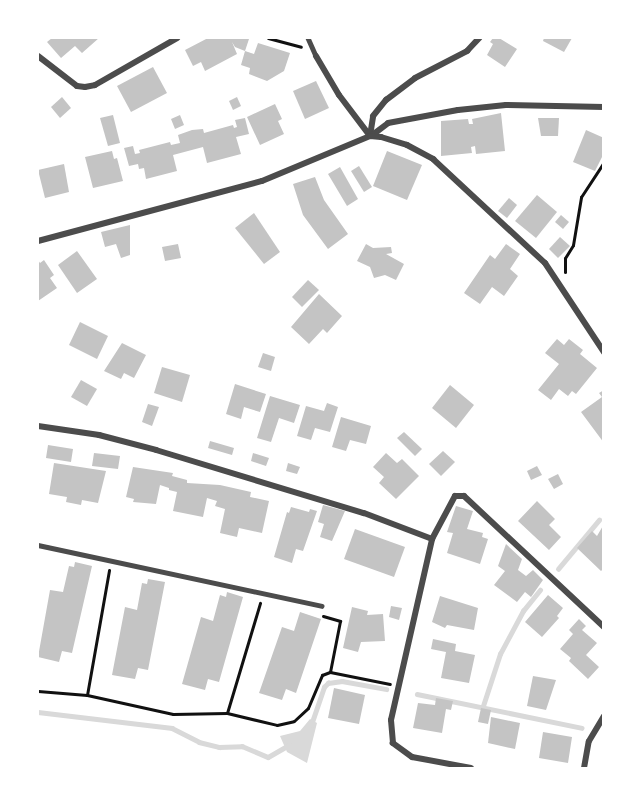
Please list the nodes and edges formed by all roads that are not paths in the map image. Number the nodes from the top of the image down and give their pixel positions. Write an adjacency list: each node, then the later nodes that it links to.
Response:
1 (177, 38): 4 (street)
2 (308, 38): 5 (lane)
3 (479, 38): 7 (street)
4 (38, 56)
5 (316, 56): 7 (street)
6 (603, 107): 7 (street)
7 (370, 136): 8 (street); 9 (street)
8 (38, 241)
9 (603, 351)
10 (38, 426): 11 (street)
11 (432, 539): 14 (street); 16 (street)
12 (38, 545): 13 (lane)
13 (322, 606)
14 (603, 627)
15 (603, 716): 17 (street)
16 (471, 768)
17 (584, 768)

